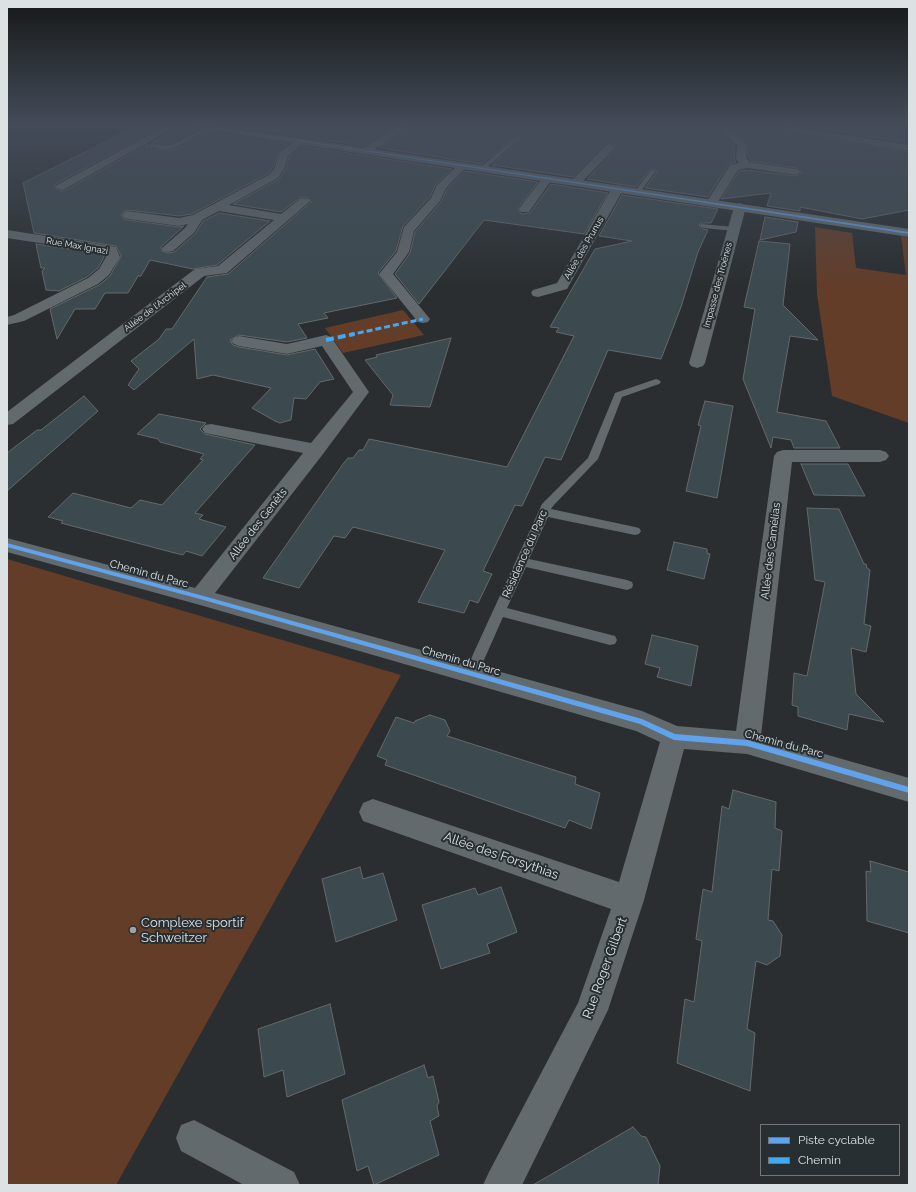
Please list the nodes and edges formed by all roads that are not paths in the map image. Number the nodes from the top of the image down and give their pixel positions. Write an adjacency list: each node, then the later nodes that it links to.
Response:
1 (74, 180): 10 (street)
2 (267, 180): 15 (street)
3 (448, 180): 27 (street)
4 (547, 180): 17 (street)
5 (559, 180): 9 (street)
6 (578, 180): 9 (street)
7 (647, 180): 12 (lane)
8 (726, 180): 14 (street)
9 (576, 182): 11 (street)
10 (61, 187)
11 (618, 188): 12 (street); 26 (street, Allée des Prunus)
12 (638, 191): 14 (street)
13 (304, 201): 20 (street, Allée de l'Archipel)
14 (712, 203): 16 (street)
15 (217, 207): 19 (street); 20 (street)
16 (740, 207): 22 (street, Impasse des Troënes); 23 (street)
17 (525, 209)
18 (128, 214): 19 (street)
19 (197, 218): 25 (street)
20 (284, 218): 32 (street, Allée de l'Archipel)
21 (704, 226): 22 (lane)
22 (734, 229): 30 (street, Impasse des Troënes)
23 (908, 231)
24 (7, 234): 28 (street, Rue Max Ignazi)
25 (168, 248)
26 (538, 294)
27 (423, 319)
28 (7, 321)
29 (239, 341): 34 (street, Allée des Genêts)
30 (697, 363)
31 (656, 382): 36 (lane, Résidence du Parc)
32 (7, 420)
33 (211, 429): 34 (street)
34 (317, 450): 41 (street, Allée des Genêts)
35 (880, 456): 46 (street, Allée des Camélias)
36 (545, 512): 37 (lane); 39 (lane, Résidence du Parc)
37 (635, 531)
38 (7, 546): 41 (street, Chemin du Parc)
39 (522, 562): 40 (lane); 42 (lane, Résidence du Parc)
40 (627, 584)
41 (200, 598): 44 (street, Chemin du Parc)
42 (500, 611): 43 (lane); 44 (lane, Résidence du Parc)
43 (610, 640)
44 (471, 674): 45 (street, Chemin du Parc)
45 (674, 738): 46 (street, Chemin du Parc); 49 (street, Rue Roger Gilbert)
46 (747, 743): 47 (street, Chemin du Parc)
47 (909, 790)
48 (373, 812): 49 (street, Allée des Forsythias)
49 (629, 900): 52 (street, Rue Roger Gilbert)
50 (194, 1138): 51 (street)
51 (281, 1185)
52 (502, 1185)

